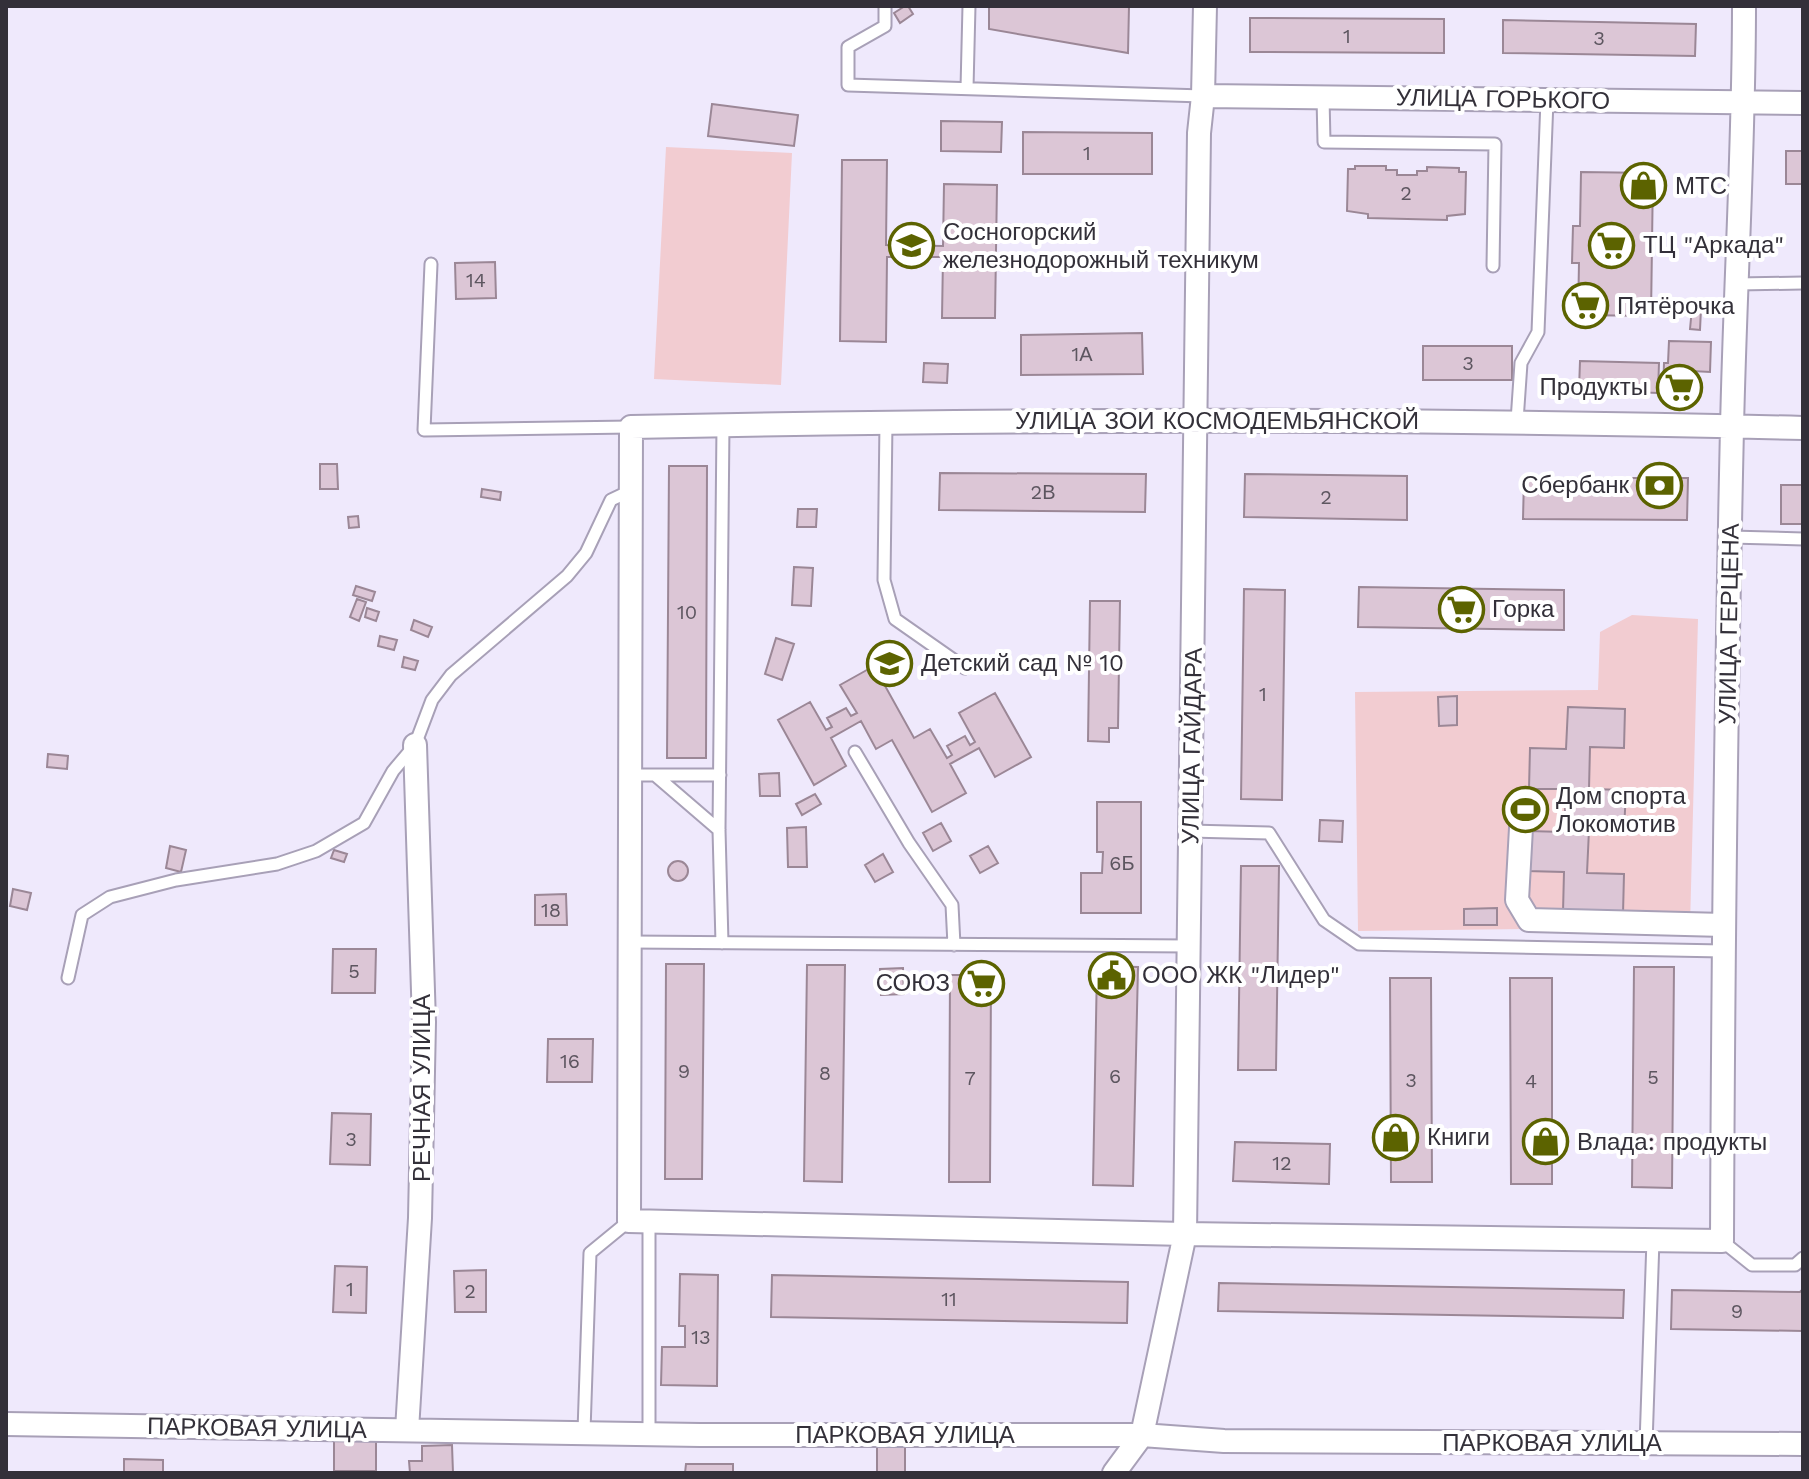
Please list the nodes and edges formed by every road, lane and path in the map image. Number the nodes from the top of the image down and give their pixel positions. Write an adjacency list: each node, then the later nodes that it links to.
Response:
1 (885, 6): 5 (lane)
2 (969, 6): 5 (lane)
3 (1205, 6): 6 (street, УЛИЦА ГАЙДАРА)
4 (1744, 6): 9 (street, УЛИЦА ГЕРЦЕНА)
5 (967, 88): 6 (lane)
6 (1203, 96): 7 (street, УЛИЦА ГОРЬКОГО); 15 (street, УЛИЦА ГАЙДАРА)
7 (1323, 97): 8 (street, УЛИЦА ГОРЬКОГО); 12 (lane)
8 (1547, 100): 9 (street, УЛИЦА ГОРЬКОГО); 16 (lane)
9 (1744, 102): 10 (street, УЛИЦА ГОРЬКОГО); 14 (street, УЛИЦА ГЕРЦЕНА)
10 (1803, 103)
11 (431, 264): 20 (lane)
12 (1493, 266)
13 (1803, 283): 14 (lane)
14 (1737, 284): 19 (street, УЛИЦА ГЕРЦЕНА)
15 (1197, 420): 16 (street, УЛИЦА ЗОИ КОСМОДЕМЬЯНСКОЙ); 17 (street, УЛИЦА ЗОИ КОСМОДЕМЬЯНСКОЙ); 33 (street, УЛИЦА ГАЙДАРА)
16 (1517, 421): 19 (street, УЛИЦА ЗОИ КОСМОДЕМЬЯНСКОЙ)
17 (886, 422): 18 (street, УЛИЦА ЗОИ КОСМОДЕМЬЯНСКОЙ); 25 (lane)
18 (723, 425): 20 (street, УЛИЦА ЗОИ КОСМОДЕМЬЯНСКОЙ); 30 (lane)
19 (1732, 426): 21 (street, УЛИЦА ЗОИ КОСМОДЕМЬЯНСКОЙ); 23 (street, УЛИЦА ГЕРЦЕНА)
20 (631, 427): 22 (street)
21 (1803, 428)
22 (631, 491): 26 (lane); 28 (street)
23 (1730, 537): 24 (lane); 34 (street, УЛИЦА ГЕРЦЕНА)
24 (1803, 539)
25 (965, 668)
26 (415, 745): 40 (lane); 47 (street, РЕЧНАЯ УЛИЦА)
27 (855, 752): 37 (lane)
28 (630, 775): 29 (lane); 35 (street)
29 (655, 775): 30 (lane); 32 (lane)
30 (720, 775): 32 (lane)
31 (1522, 810): 34 (street)
32 (719, 830): 36 (lane)
33 (1190, 831): 38 (street, УЛИЦА ГАЙДАРА); 39 (lane)
34 (1724, 925): 39 (street, УЛИЦА ГЕРЦЕНА)
35 (630, 942): 36 (lane); 41 (street)
36 (722, 943): 37 (lane)
37 (954, 945): 38 (lane)
38 (1189, 946): 42 (street, УЛИЦА ГАЙДАРА)
39 (1723, 951): 44 (street, УЛИЦА ГЕРЦЕНА)
40 (68, 978)
41 (639, 1222): 42 (street); 48 (lane); 49 (lane)
42 (1185, 1234): 43 (street); 50 (street, УЛИЦА ГАЙДАРА)
43 (1653, 1240): 44 (street); 51 (lane)
44 (1722, 1241): 45 (lane)
45 (1803, 1258)
46 (6, 1424): 47 (street, ПАРКОВАЯ УЛИЦА)
47 (407, 1430): 48 (street, ПАРКОВАЯ УЛИЦА)
48 (584, 1431): 49 (street, ПАРКОВАЯ УЛИЦА)
49 (649, 1434): 50 (street, ПАРКОВАЯ УЛИЦА)
50 (1142, 1435): 51 (street, ПАРКОВАЯ УЛИЦА); 53 (street, УЛИЦА ГАЙДАРА)
51 (1646, 1444): 52 (street, ПАРКОВАЯ УЛИЦА)
52 (1803, 1444)
53 (1114, 1473)

